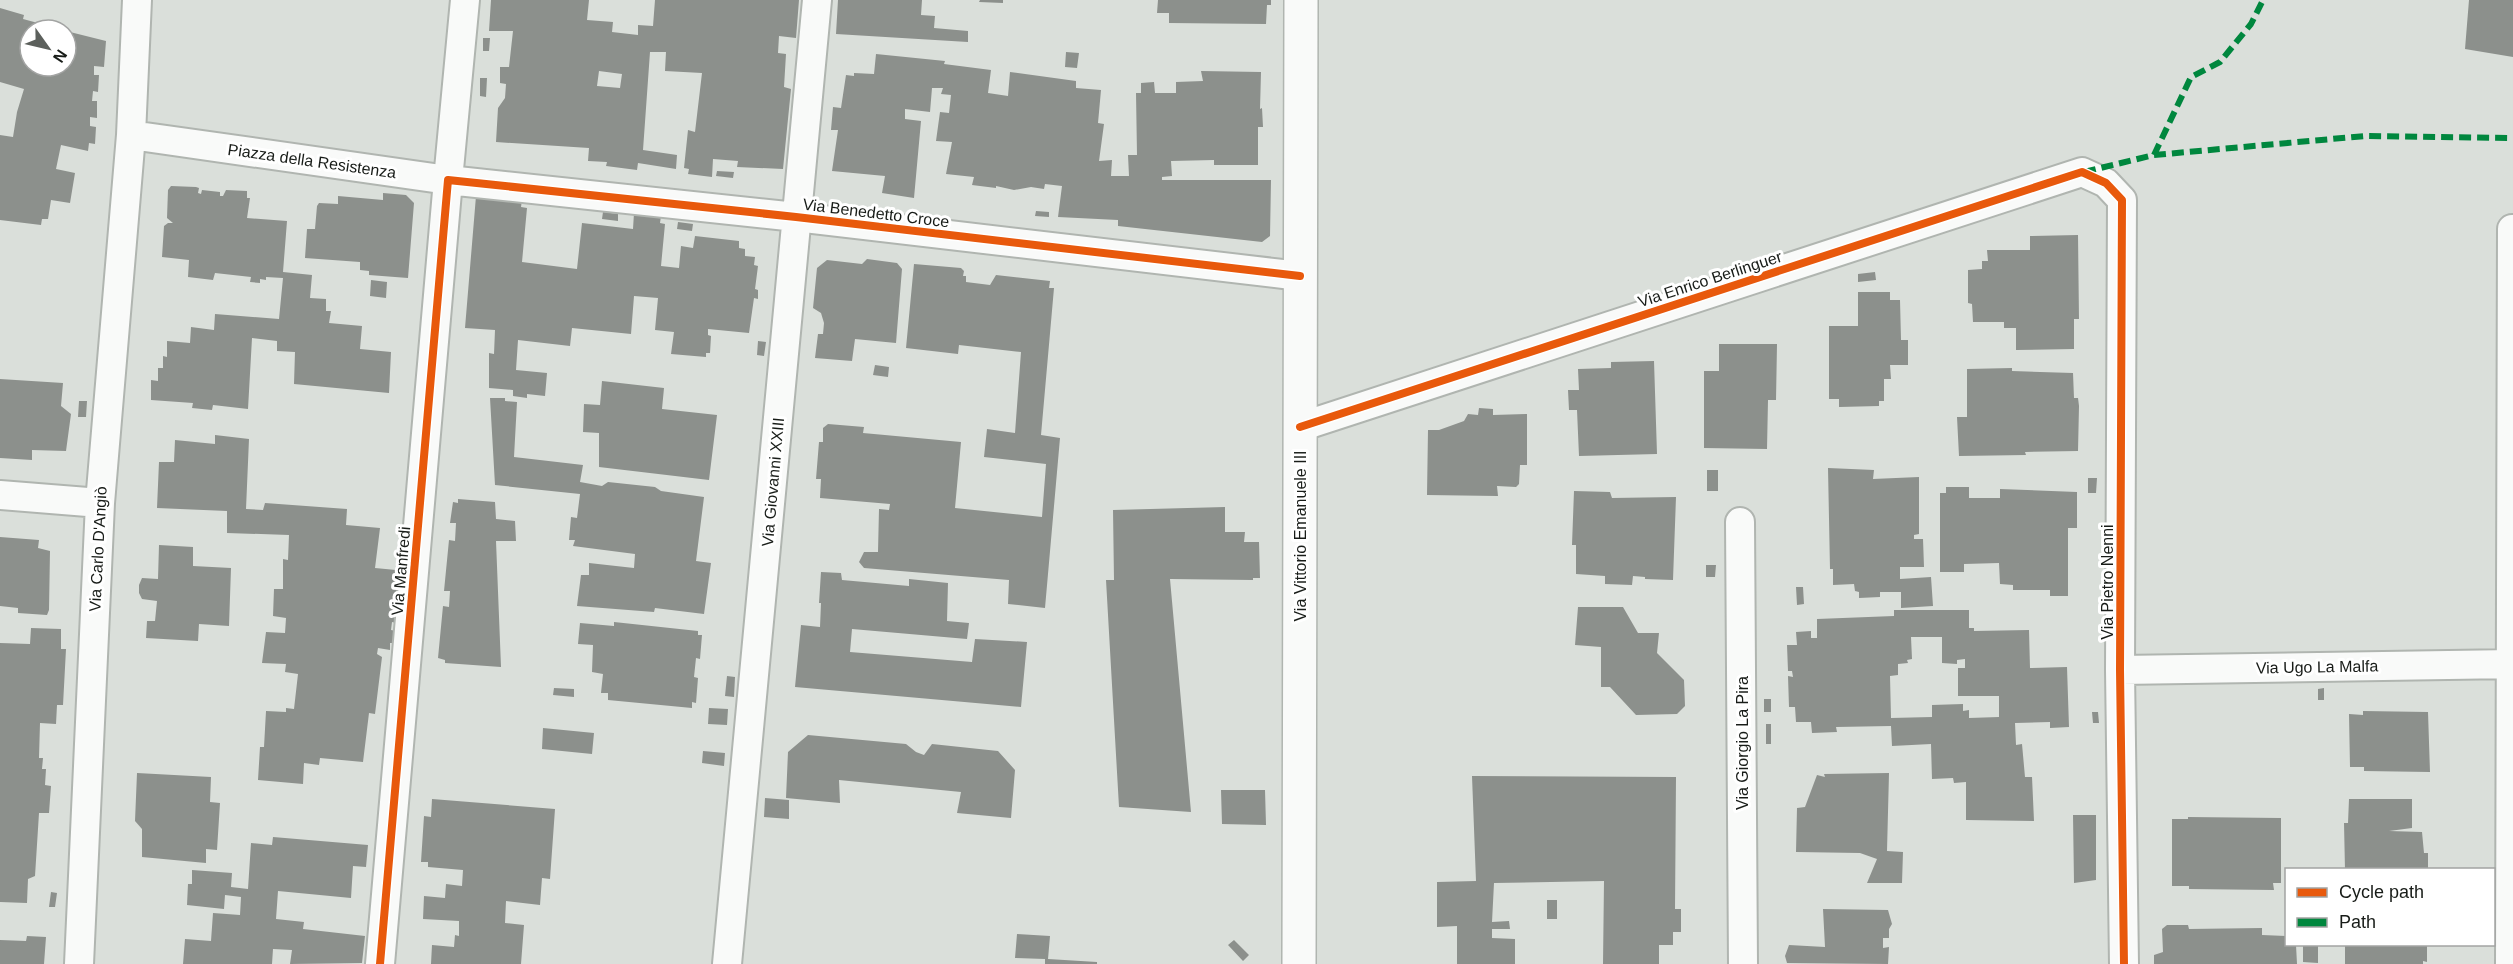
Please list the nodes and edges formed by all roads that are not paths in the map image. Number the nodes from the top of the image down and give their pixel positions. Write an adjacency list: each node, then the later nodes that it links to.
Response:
1 (137, 0): 5 (street)
2 (465, 0): 6 (street)
3 (817, 0): 8 (street, Via Giovanni XXIII)
4 (1301, 0): 10 (street, Via Vittorio Emanuele III)
5 (131, 135): 6 (street, Piazza della Resistenza); 13 (street, Via Carlo D'Angiò)
6 (448, 180): 8 (street, Via Benedetto Croce); 18 (street, Via Manfredi)
7 (2122, 200): 11 (street, Via Enrico Berlinguer); 16 (street, Via Pietro Nenni)
8 (796, 217): 10 (street, Via Benedetto Croce); 19 (street, Via Giovanni XXIII)
9 (2512, 229): 15 (street)
10 (1300, 276): 11 (street, Via Vittorio Emanuele III)
11 (1300, 427): 20 (street, Via Vittorio Emanuele III)
12 (0, 495): 13 (street)
13 (100, 503): 17 (street, Via Carlo D'Angiò)
14 (1740, 522): 21 (street, Via Giorgio La Pira)
15 (2512, 664): 16 (street, Via Ugo La Malfa); 23 (street)
16 (2120, 670): 22 (street, Via Pietro Nenni)
17 (79, 964)
18 (380, 964)
19 (727, 964)
20 (1299, 964)
21 (1743, 964)
22 (2124, 964)
23 (2510, 964)

